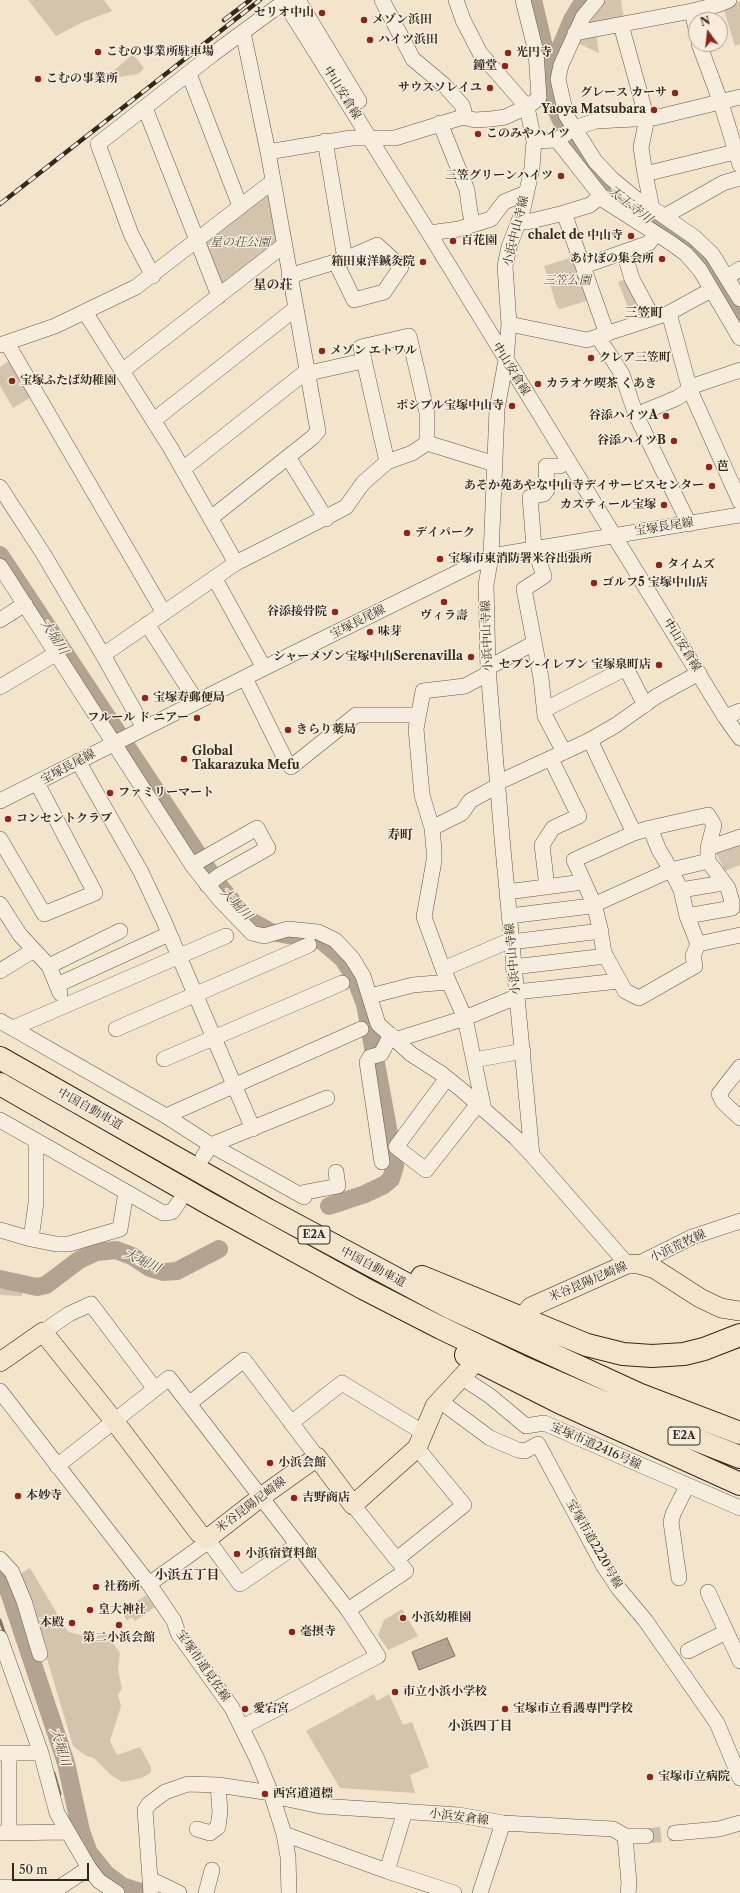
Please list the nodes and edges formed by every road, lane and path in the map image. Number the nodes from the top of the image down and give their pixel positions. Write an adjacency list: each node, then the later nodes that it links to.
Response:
1 (298, 0): 22 (street)
2 (382, 0): 18 (street)
3 (456, 0): 16 (street, 小浜中山寺線)
4 (523, 0): 16 (street)
5 (597, 0): 11 (street)
6 (729, 0): 8 (street)
7 (278, 2): 10 (street); 22 (street)
8 (692, 11): 9 (street)
9 (621, 25): 11 (street); 19 (street)
10 (243, 32): 13 (street); 25 (street)
11 (575, 34): 21 (street)
12 (702, 52): 15 (street)
13 (190, 74): 17 (street); 32 (street)
14 (740, 97): 15 (street)
15 (721, 103): 19 (street); 26 (street)
16 (526, 107): 18 (street); 24 (street, 小浜中山寺線)
17 (145, 108): 39 (street); 44 (street)
18 (463, 117): 20 (street)
19 (646, 119): 21 (street); 27 (street)
20 (440, 123): 22 (street); 36 (street)
21 (566, 134): 24 (street); 31 (street); 33 (street)
22 (370, 139): 23 (street); 38 (street, 中山安倉線)
23 (325, 141): 25 (street); 45 (street)
24 (534, 141): 30 (street, 小浜中山寺線)
25 (268, 152): 29 (street)
26 (738, 159): 27 (street)
27 (645, 174): 33 (street)
28 (740, 178): 37 (street)
29 (272, 182): 32 (street); 40 (street)
30 (526, 194): 35 (street, 小浜中山寺線); 36 (street)
31 (601, 196): 34 (street); 37 (street)
32 (240, 206): 39 (street)
33 (652, 208): 37 (street)
34 (564, 213): 35 (street); 42 (street)
35 (520, 220): 54 (street, 小浜中山寺線)
36 (473, 224): 38 (street)
37 (663, 227): 41 (street); 46 (street); 47 (street)
38 (429, 233): 58 (street, 中山安倉線)
39 (197, 239): 44 (street); 48 (street)
40 (284, 245): 45 (street); 48 (street)
41 (624, 252): 42 (street); 53 (street)
42 (584, 266): 56 (street)
43 (740, 269): 46 (street)
44 (153, 276): 51 (street)
45 (290, 276): 50 (street)
46 (727, 277): 49 (street)
47 (711, 290): 52 (street); 55 (street)
48 (219, 296): 61 (street)
49 (740, 299)
50 (295, 309): 62 (street); 65 (street)
51 (85, 312): 57 (street); 61 (street)
52 (669, 313): 53 (street); 63 (street)
53 (653, 318): 56 (street)
54 (509, 324): 56 (street); 58 (street, 小浜中山寺線)
55 (737, 328)
56 (602, 336): 64 (street)
57 (4, 344): 85 (street)
58 (506, 360): 68 (street, 中山安倉線); 70 (street, 小浜中山寺線)
59 (363, 361): 62 (street); 66 (street); 69 (street)
60 (740, 370): 63 (street)
61 (122, 372): 65 (street)
62 (308, 372): 67 (street); 71 (street)
63 (690, 390): 64 (street); 73 (street)
64 (636, 415): 77 (street)
65 (154, 420): 71 (street)
66 (427, 443): 69 (street); 70 (street)
67 (288, 457): 75 (street); 76 (street)
68 (568, 461): 78 (street, 中山安倉線); 79 (street)
69 (387, 462): 76 (street)
70 (495, 464): 80 (street, 小浜中山寺線)
71 (183, 469): 75 (street)
72 (0, 487): 90 (street)
73 (740, 502)
74 (740, 515): 77 (street, 宝塚長尾線)
75 (211, 518): 81 (street)
76 (326, 518): 81 (street)
77 (689, 524): 78 (street, 宝塚長尾線)
78 (614, 535): 79 (street, 宝塚長尾線); 93 (street, 中山安倉線)
79 (534, 547): 80 (street, 宝塚長尾線); 88 (street)
80 (491, 556): 91 (street, 宝塚長尾線); 92 (street, 小浜中山寺線)
81 (236, 564): 83 (street)
82 (0, 566): 84 (street)
83 (214, 579): 85 (street); 91 (street)
84 (25, 604): 86 (street); 89 (street)
85 (164, 613): 87 (street)
86 (0, 620)
87 (147, 624): 90 (street); 96 (street)
88 (534, 643): 92 (street); 98 (street)
89 (57, 653): 95 (street); 105 (street)
90 (103, 655): 102 (street)
91 (264, 668): 94 (street, 宝塚長尾線)
92 (488, 669): 100 (street); 109 (street, 小浜中山寺線)
93 (699, 673): 97 (street); 101 (street, 中山安倉線)
94 (245, 678): 96 (street, 宝塚長尾線); 100 (street)
95 (0, 687)
96 (197, 702): 102 (street, 宝塚長尾線)
97 (645, 705): 98 (street); 104 (street)
98 (544, 710): 106 (street)
99 (740, 711): 101 (street)
100 (417, 715): 111 (street)
101 (725, 717): 103 (street, 中山安倉線)
102 (144, 728): 105 (street, 宝塚長尾線)
103 (740, 738)
104 (590, 740): 106 (street); 113 (street)
105 (119, 741): 107 (street, 宝塚長尾線); 117 (street)
106 (558, 756): 109 (street); 122 (street)
107 (78, 761): 108 (street, 宝塚長尾線); 131 (street)
108 (37, 783): 110 (street, 宝塚長尾線); 115 (street)
109 (497, 784): 111 (street); 124 (street, 小浜中山寺線)
110 (0, 801)
111 (432, 828): 143 (street)
112 (650, 828): 113 (street); 116 (street); 118 (street)
113 (634, 833): 120 (street)
114 (740, 836): 116 (street)
115 (0, 840)
116 (708, 854): 118 (street); 121 (street)
117 (198, 862): 119 (street); 119 (street)
118 (671, 870): 123 (street); 126 (street)
119 (212, 882): 149 (street)
120 (582, 882): 122 (street); 126 (street)
121 (723, 883): 123 (street); 128 (street)
122 (548, 887): 124 (street)
123 (681, 890): 128 (street)
124 (507, 892): 127 (street, 小浜中山寺線)
125 (0, 904): 137 (street)
126 (594, 904): 127 (street); 130 (street)
127 (509, 916): 134 (street, 小浜中山寺線)
128 (687, 916): 135 (street)
129 (120, 931): 140 (street)
130 (601, 931): 134 (street); 139 (street)
131 (169, 934): 138 (street); 146 (street)
132 (740, 935): 135 (street)
133 (226, 936): 138 (street)
134 (511, 941): 141 (street, 小浜中山寺線); 143 (street)
135 (698, 944): 144 (street)
136 (309, 945): 148 (street)
137 (34, 950): 140 (street); 142 (street)
138 (178, 956): 148 (street); 150 (street)
139 (606, 956): 141 (street); 144 (street)
140 (49, 966): 146 (street)
141 (514, 967): 147 (street, 小浜中山寺線)
142 (0, 971)
143 (445, 976): 149 (street); 151 (street)
144 (619, 981): 147 (street)
145 (342, 983): 156 (street)
146 (57, 985): 150 (street)
147 (516, 995): 151 (street); 157 (street, 小浜中山寺線)
148 (195, 996): 154 (street); 156 (street)
149 (370, 996): 155 (street)
150 (65, 1005): 152 (street)
151 (465, 1018): 155 (street); 160 (street)
152 (6, 1025): 167 (street)
153 (361, 1028): 164 (street)
154 (116, 1029)
155 (393, 1037): 162 (street); 174 (street)
156 (214, 1039): 159 (street); 164 (street)
157 (523, 1051): 160 (street); 173 (street, 小浜中山寺線)
158 (0, 1058): 179 (highway, 中国自動車道 / E2A)
159 (164, 1059)
160 (474, 1060): 166 (street)
161 (740, 1067): 168 (street)
162 (447, 1078): 166 (street); 166 (street)
163 (0, 1084): 178 (highway, 中国自動車道 / E2A)
164 (234, 1086): 167 (street); 170 (street)
165 (328, 1098): 170 (street)
166 (481, 1107): 173 (street)
167 (166, 1116): 172 (street)
168 (740, 1118)
169 (0, 1120): 171 (street)
170 (253, 1129): 172 (street)
171 (36, 1141): 176 (street); 182 (street)
172 (207, 1151): 175 (street)
173 (532, 1155): 183 (street)
174 (382, 1162)
175 (336, 1172)
176 (126, 1192): 177 (street); 182 (street)
177 (179, 1202)
178 (208, 1203): 201 (highway, 中国自動車道 / E2A); 203 (highway)
179 (268, 1210): 187 (highway); 197 (highway, 中国自動車道 / E2A)
180 (740, 1221): 183 (street, 小浜荒牧線)
181 (0, 1230): 182 (street)
182 (31, 1239)
183 (632, 1264): 184 (main road, 米谷昆陽尼崎線); 185 (main road, 米谷昆陽尼崎線)
184 (740, 1311)
185 (525, 1314)
186 (43, 1332): 188 (main road); 190 (street); 194 (main road, 米谷昆陽尼崎線)
187 (740, 1335)
188 (0, 1362)
189 (465, 1373): 192 (main road); 196 (street)
190 (155, 1389): 193 (street); 194 (street)
191 (0, 1391): 202 (street, 宝塚市道見佐線)
192 (440, 1401): 198 (main road); 199 (street)
193 (190, 1403): 195 (street); 205 (street)
194 (115, 1422): 202 (street); 208 (main road, 米谷昆陽尼崎線)
195 (291, 1423): 198 (street); 200 (street)
196 (526, 1426): 199 (street, 宝塚市道2220号線); 204 (street, 宝塚市道2416号線)
197 (740, 1433)
198 (421, 1441): 206 (main road); 211 (street)
199 (538, 1444): 225 (street, 宝塚市道2220号線)
200 (317, 1457): 205 (main road, 米谷昆陽尼崎線); 206 (main road)
201 (740, 1457)
202 (57, 1466): 213 (street, 宝塚市道見佐線)
203 (740, 1484)
204 (687, 1486): 207 (street, 宝塚市道2416号線); 212 (street)
205 (261, 1497): 208 (main road, 米谷昆陽尼崎線); 209 (street)
206 (353, 1505): 211 (street)
207 (740, 1508)
208 (207, 1539): 209 (street); 213 (street)
209 (297, 1545): 215 (street)
210 (0, 1559): 219 (street)
211 (397, 1559): 215 (street)
212 (679, 1578)
213 (149, 1584): 222 (street, 宝塚市道見佐線)
214 (708, 1592): 216 (street)
215 (348, 1610): 222 (street)
216 (726, 1632): 218 (street); 220 (street)
217 (0, 1638): 221 (street)
218 (688, 1651)
219 (40, 1654)
220 (740, 1662)
221 (5, 1672): 224 (street)
222 (242, 1727): 227 (street, 宝塚市道見佐線)
223 (5, 1753): 224 (street); 233 (street)
224 (41, 1753): 232 (street)
225 (740, 1778)
226 (218, 1785): 227 (street, 小浜安倉線); 231 (street); 241 (street, 小浜安倉線)
227 (271, 1793): 228 (street, 小浜安倉線); 235 (street, 宝塚市道見佐線)
228 (405, 1811): 229 (street, 小浜安倉線); 240 (street)
229 (503, 1823): 236 (street, 小浜安倉線); 249 (street)
230 (740, 1823): 234 (street)
231 (197, 1829)
232 (67, 1832): 233 (street); 238 (street)
233 (4, 1833)
234 (675, 1833)
235 (284, 1834): 240 (street); 247 (street, 宝塚市道見佐線)
236 (625, 1836): 237 (street, 小浜安倉線); 250 (street)
237 (646, 1836)
238 (88, 1868): 243 (street); 244 (street)
239 (212, 1870): 246 (street)
240 (387, 1871): 248 (street)
241 (150, 1886): 245 (street)
242 (0, 1887): 243 (street)
243 (23, 1890)
244 (116, 1893)
245 (179, 1893)
246 (206, 1893)
247 (289, 1893)
248 (454, 1893)
249 (480, 1893)
250 (628, 1893)

